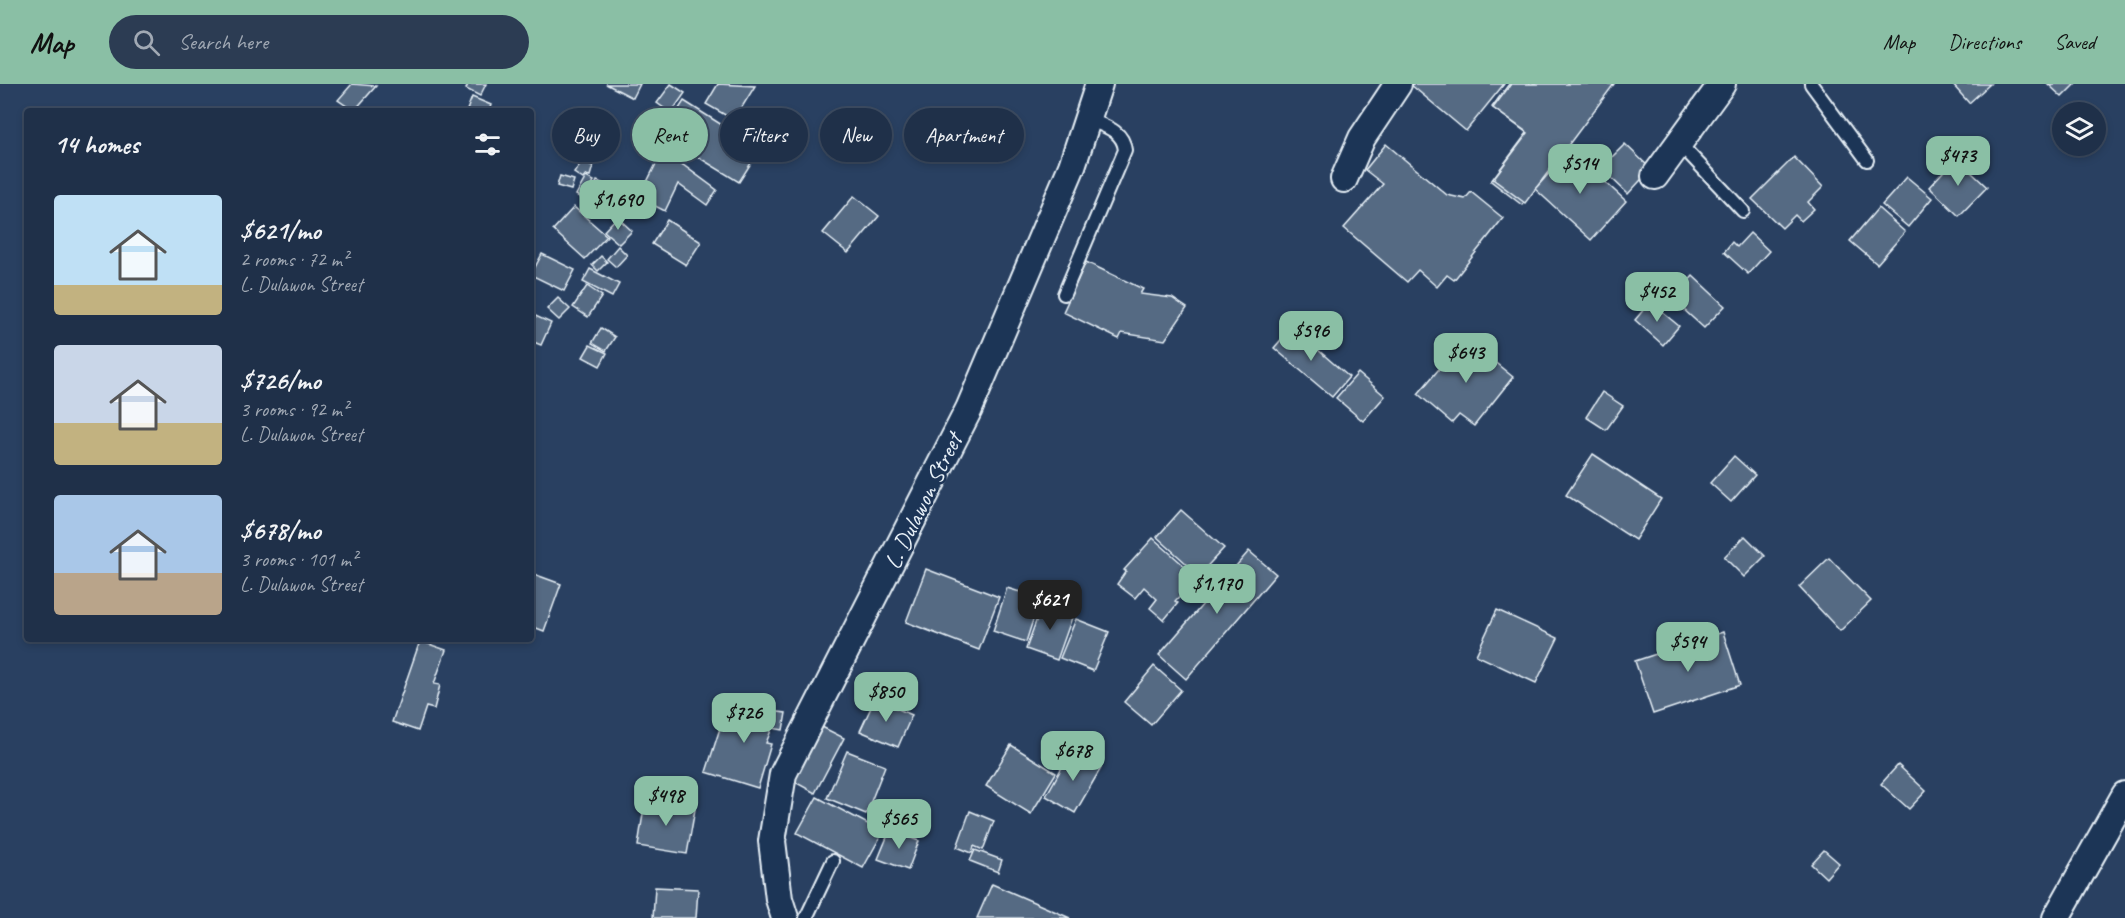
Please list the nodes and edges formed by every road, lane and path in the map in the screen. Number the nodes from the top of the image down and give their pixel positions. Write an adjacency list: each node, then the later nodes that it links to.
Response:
1 (1100, 84): 5 (street, L. Dulawon Street)
2 (1398, 84): 9 (street)
3 (1722, 84): 6 (street)
4 (1811, 84): 7 (lane)
5 (1088, 119): 11 (lane); 15 (street, L. Dulawon Street)
6 (1679, 143): 8 (street); 10 (lane)
7 (1868, 160)
8 (1655, 176)
9 (1344, 179)
10 (1743, 211)
11 (1064, 294)
12 (2125, 795): 13 (street)
13 (2116, 827): 17 (street)
14 (833, 861): 16 (lane)
15 (785, 918)
16 (806, 918)
17 (2056, 918)

